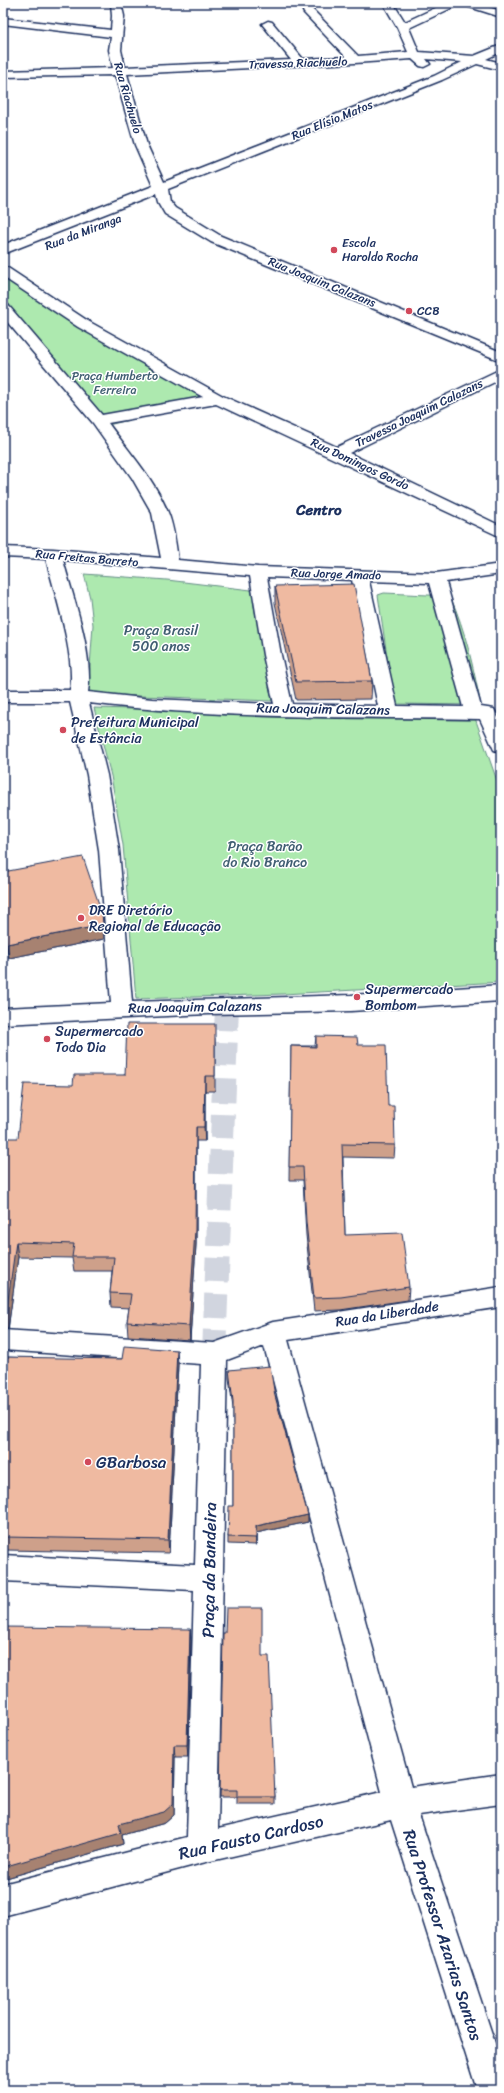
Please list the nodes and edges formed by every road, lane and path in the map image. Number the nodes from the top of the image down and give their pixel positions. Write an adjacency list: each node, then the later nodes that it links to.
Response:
1 (116, 3): 10 (street, Rua Riachuelo)
2 (388, 3): 9 (street)
3 (455, 3): 9 (street)
4 (464, 3): 6 (street)
5 (308, 11): 13 (street)
6 (501, 14)
7 (3, 21): 10 (street)
8 (268, 24): 15 (street)
9 (403, 27): 12 (street)
10 (116, 34): 17 (street, Rua Riachuelo)
11 (501, 48): 14 (street, Rua Elísio Matos)
12 (415, 55): 13 (street, Travessa Riachuelo); 14 (street, Travessa Riachuelo); 19 (street)
13 (355, 60): 15 (street, Travessa Riachuelo)
14 (476, 60): 16 (street, Travessa Riachuelo); 19 (street, Rua Elísio Matos)
15 (299, 62): 17 (street, Travessa Riachuelo)
16 (501, 67)
17 (120, 72): 18 (street, Travessa Riachuelo); 20 (street, Rua Riachuelo)
18 (3, 74)
19 (438, 78): 20 (street, Rua Elísio Matos)
20 (162, 195): 21 (street); 23 (street, Rua da Miranga); 26 (street, Rua Joaquim Calazans)
21 (149, 207)
22 (120, 218): 24 (street, Rua da Miranga)
23 (3, 250)
24 (3, 262)
25 (3, 271): 30 (street)
26 (387, 309): 28 (street, Rua Joaquim Calazans); 29 (street)
27 (5, 312): 31 (street)
28 (501, 357)
29 (501, 373): 32 (street, Travessa Joaquim Calazans)
30 (218, 399): 31 (street); 32 (street, Rua Domingos Gordo)
31 (98, 420): 36 (street)
32 (337, 453): 33 (street, Rua Domingos Gordo)
33 (501, 532)
34 (3, 552): 35 (street, Rua Freitas Barreto)
35 (53, 554): 36 (street, Rua Freitas Barreto); 42 (street)
36 (170, 564): 38 (street, Rua Jorge Amado)
37 (501, 570): 40 (street, Rua Jorge Amado)
38 (258, 572): 39 (street, Rua Jorge Amado); 43 (street)
39 (359, 574): 40 (street, Rua Jorge Amado); 44 (street)
40 (436, 578): 45 (street)
41 (3, 696): 42 (street)
42 (78, 696): 43 (street, Rua Joaquim Calazans); 48 (street, Rua Joaquim Calazans)
43 (284, 710): 44 (street, Rua Joaquim Calazans)
44 (388, 710): 45 (street, Rua Joaquim Calazans)
45 (487, 713): 46 (street)
46 (501, 746)
47 (501, 993): 48 (street, Rua Joaquim Calazans)
48 (122, 1010): 49 (street)
49 (3, 1016)
50 (501, 1297): 51 (street, Rua da Liberdade)
51 (273, 1332): 53 (street); 57 (street, Rua Professor Azarias Santos)
52 (3, 1340): 53 (street)
53 (214, 1354): 55 (street, Praça da Bandeira)
54 (3, 1568): 55 (street)
55 (209, 1578): 58 (street, Praça da Bandeira)
56 (501, 1789): 57 (street, Rua Fausto Cardoso)
57 (400, 1803): 58 (street, Rua Fausto Cardoso); 60 (street, Rua Professor Azarias Santos)
58 (202, 1848): 59 (street, Rua Fausto Cardoso)
59 (3, 1900)
60 (494, 2090)

